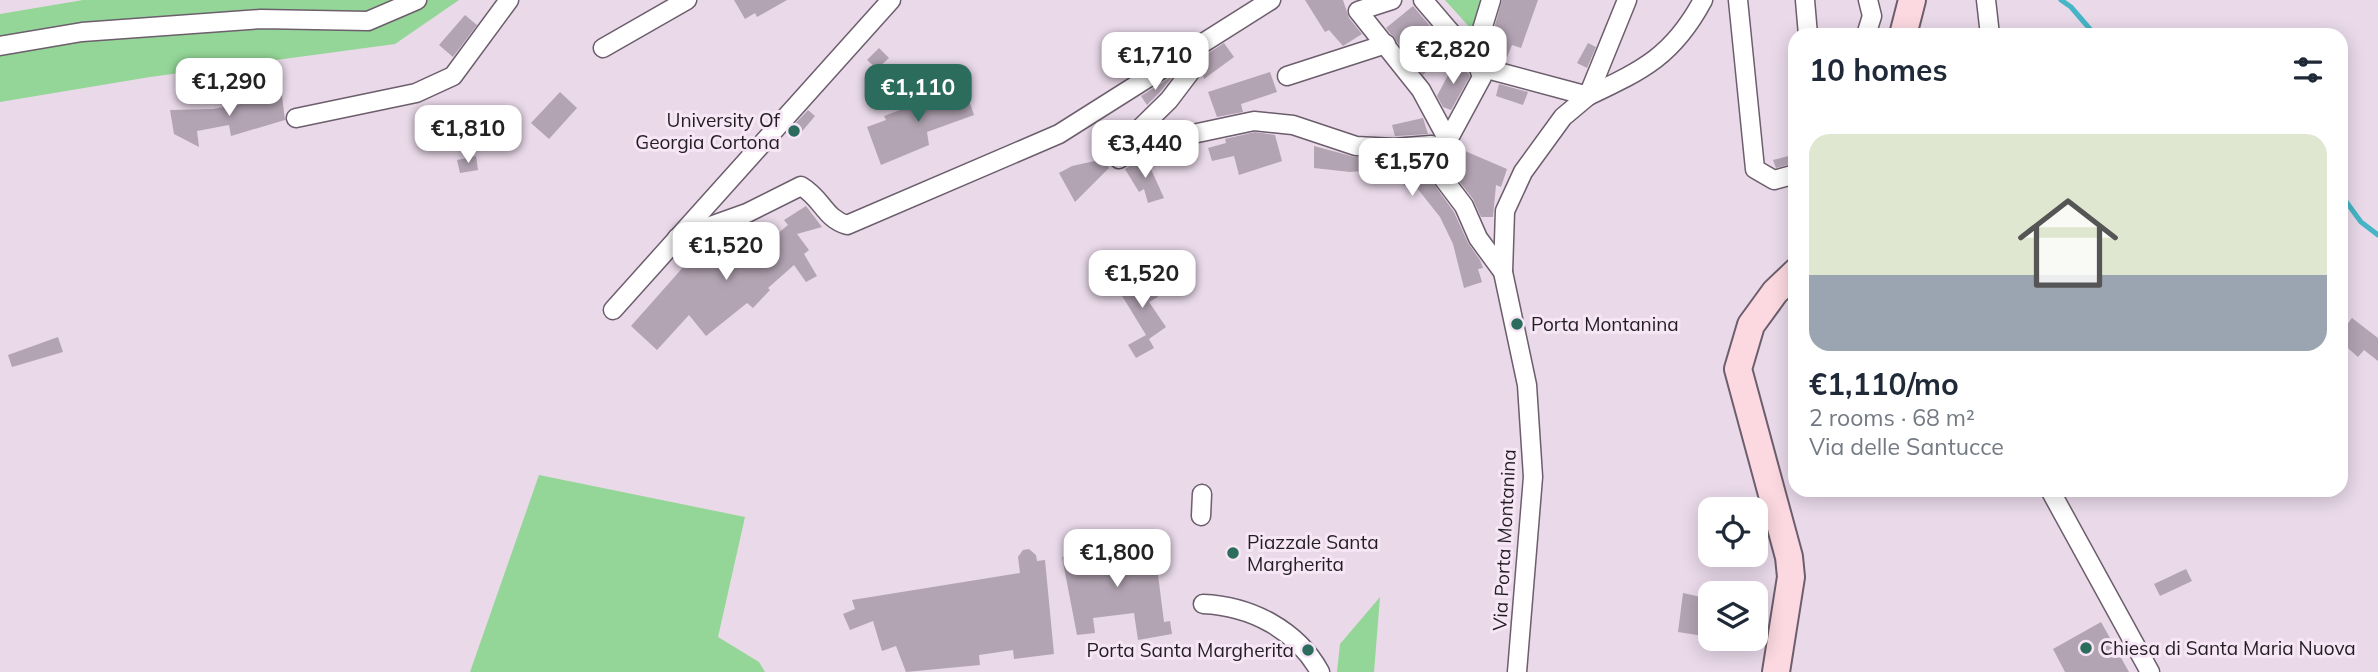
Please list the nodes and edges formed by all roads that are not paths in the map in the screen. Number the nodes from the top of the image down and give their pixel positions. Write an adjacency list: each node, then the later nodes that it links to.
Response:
1 (417, 0): 21 (street)
2 (509, 0): 27 (street)
3 (687, 0): 22 (street)
4 (891, 0): 30 (street)
5 (1272, 0): 23 (street)
6 (1392, 0): 20 (street)
7 (1423, 0): 24 (street)
8 (1491, 0): 24 (street)
9 (1627, 0): 26 (street)
10 (1703, 0): 26 (street)
11 (1738, 0): 29 (street)
12 (1805, 0): 16 (street)
13 (1868, 0): 17 (street)
14 (1912, 0): 18 (main road)
15 (1986, 0): 19 (street)
16 (1807, 28)
17 (1868, 28)
18 (1905, 28)
19 (1989, 28)
20 (1386, 44): 25 (street); 28 (street)
21 (0, 46)
22 (603, 48)
23 (1182, 55): 28 (street); 30 (street)
24 (1476, 63): 26 (street); 28 (street)
25 (1287, 76)
26 (1588, 96): 31 (street)
27 (296, 118)
28 (1447, 144): 31 (street, Via Porta Montanina)
29 (1788, 176)
30 (677, 239): 33 (street)
31 (1503, 272): 39 (street, Via Porta Montanina)
32 (1788, 279): 40 (main road)
33 (613, 310)
34 (1202, 494): 36 (street)
35 (2054, 497): 41 (street)
36 (1201, 516)
37 (1203, 604): 38 (street)
38 (1320, 672)
39 (1517, 672)
40 (1776, 672)
41 (2150, 672)

